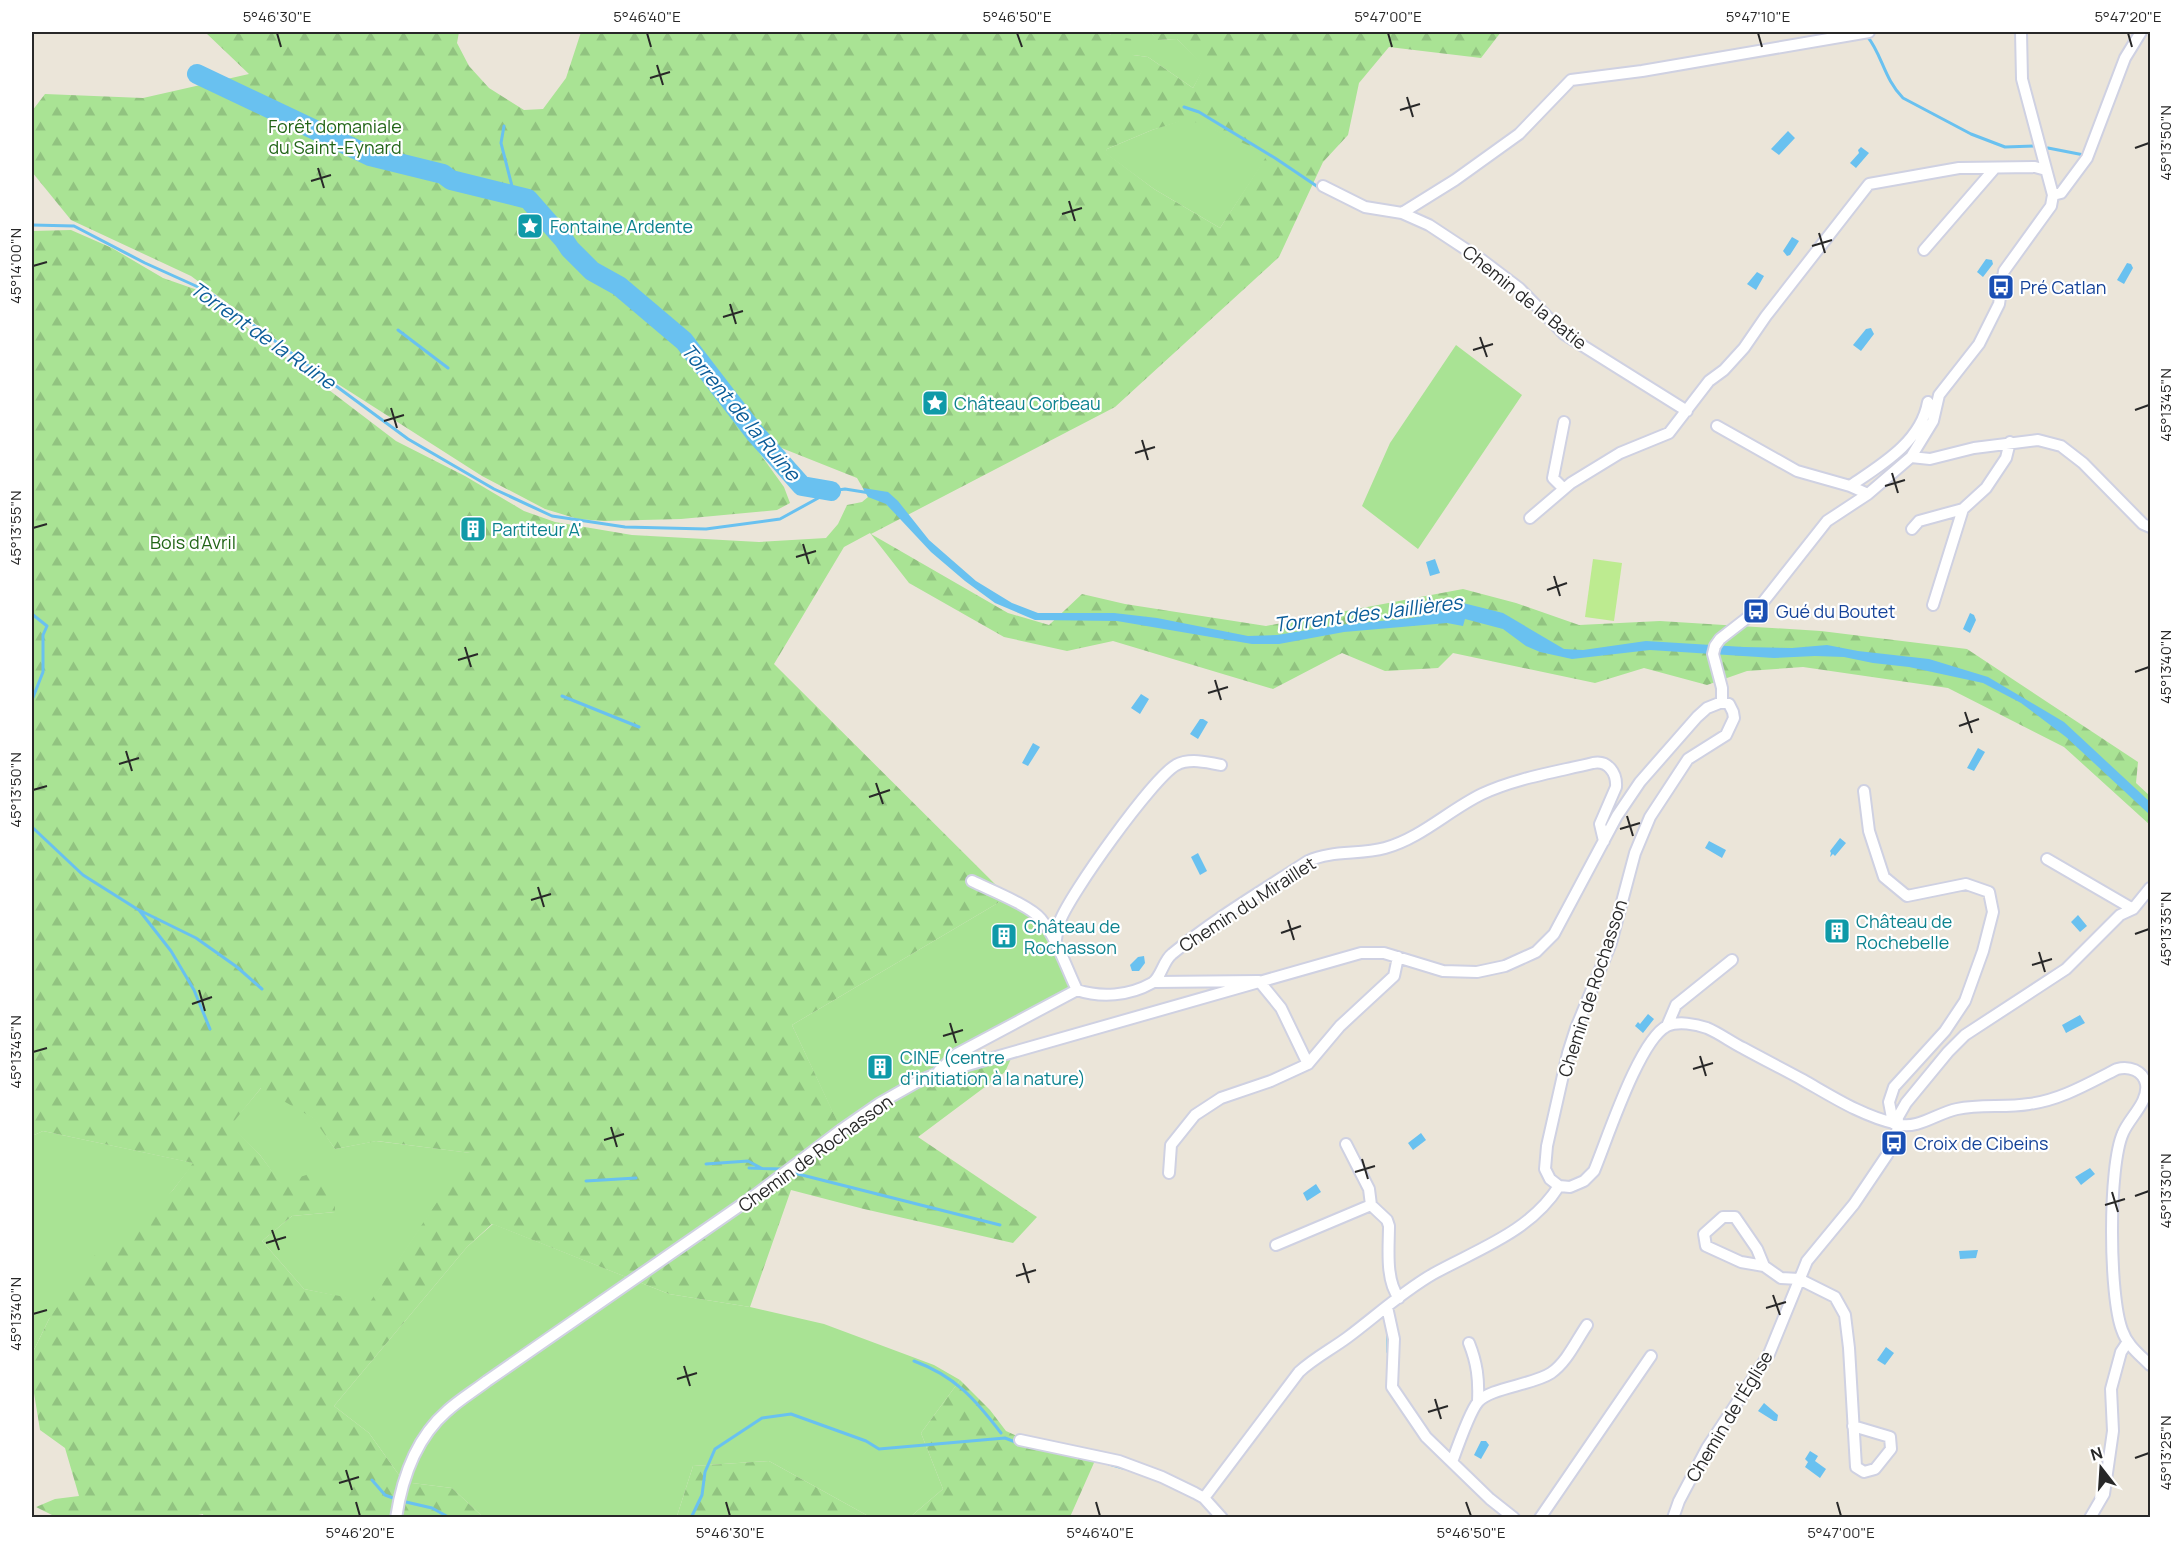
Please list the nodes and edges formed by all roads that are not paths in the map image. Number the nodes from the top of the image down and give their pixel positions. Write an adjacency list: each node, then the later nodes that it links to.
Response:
1 (1869, 32): 8 (street)
2 (2021, 32): 5 (street)
3 (2141, 32): 7 (street)
4 (1995, 168): 5 (street); 9 (street); 11 (street)
5 (2046, 170): 7 (street)
6 (1323, 186): 8 (street, Chemin de la Batie)
7 (2053, 195): 15 (street)
8 (1402, 213): 11 (street, Chemin de la Batie)
9 (1924, 250)
10 (1928, 402): 16 (street)
11 (1687, 411): 17 (street)
12 (1564, 422): 17 (street)
13 (1717, 426): 16 (street)
14 (2010, 442): 15 (street); 19 (street); 21 (street)
15 (1911, 457): 18 (street)
16 (1850, 486): 18 (street)
17 (1564, 489): 20 (street)
18 (1868, 494): 24 (street)
19 (1963, 509): 22 (street); 23 (street)
20 (1530, 518)
21 (2151, 527)
22 (1912, 529)
23 (1933, 605)
24 (1722, 702): 27 (street, Chemin de Rochasson); 44 (street, Chemin de Rochasson)
25 (1221, 765): 32 (street)
26 (1864, 791): 41 (street)
27 (1604, 841): 33 (street, Chemin de Rochasson); 36 (street, Chemin du Miraillet)
28 (2047, 859): 31 (street)
29 (972, 881): 32 (street)
30 (2151, 888): 31 (street, Chemin de l'Église)
31 (2133, 909): 41 (street, Chemin de l'Église)
32 (1055, 944): 37 (street)
33 (1398, 957): 35 (street, Chemin de Rochasson); 39 (street)
34 (1732, 960): 38 (street)
35 (1259, 981): 36 (street); 39 (street); 40 (street, Chemin de Rochasson)
36 (1155, 982): 37 (street)
37 (1077, 990): 40 (street)
38 (1667, 1026): 41 (street); 44 (street)
39 (1308, 1064): 43 (street)
40 (936, 1074): 61 (street, Chemin de Rochasson)
41 (1895, 1124): 48 (street, Chemin de l'Église); 53 (street)
42 (1346, 1144): 45 (street)
43 (1169, 1173)
44 (1559, 1186): 49 (street)
45 (1371, 1205): 46 (street); 49 (street)
46 (1276, 1245)
47 (1764, 1266): 47 (street); 48 (street)
48 (1799, 1279): 57 (street); 65 (street, Chemin de l'Église)
49 (1398, 1298): 50 (street)
50 (1387, 1307): 59 (street); 60 (street)
51 (1587, 1325): 56 (street)
52 (1468, 1343): 56 (street)
53 (2127, 1343): 55 (street); 66 (street)
54 (1652, 1356): 64 (street)
55 (2151, 1365)
56 (1478, 1401): 59 (street)
57 (1853, 1426): 57 (street)
58 (1020, 1440): 60 (street)
59 (1452, 1462): 63 (street)
60 (1204, 1498): 62 (street)
61 (396, 1518)
62 (1222, 1518)
63 (1514, 1518)
64 (1540, 1518)
65 (1673, 1518)
66 (2090, 1518)

